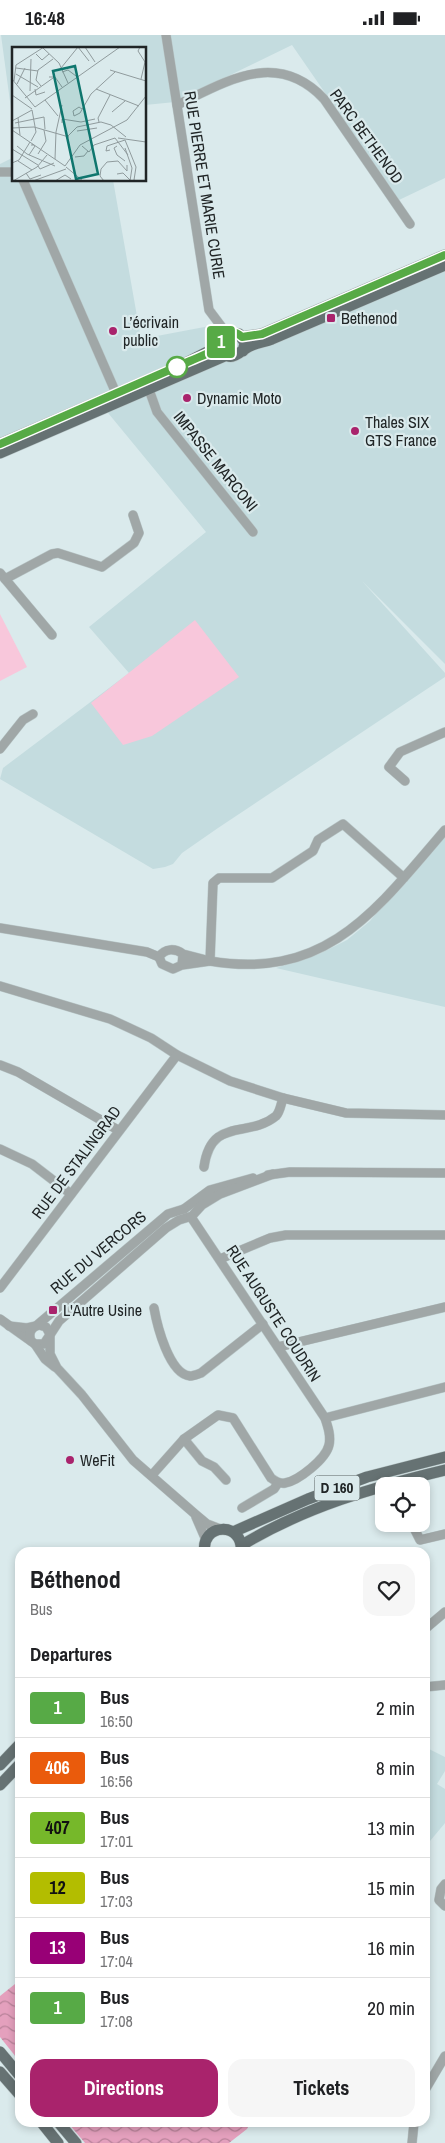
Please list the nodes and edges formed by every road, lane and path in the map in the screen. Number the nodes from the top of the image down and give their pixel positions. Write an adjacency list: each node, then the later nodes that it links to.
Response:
1 (166, 35): 2 (street, RUE PIERRE ET MARIE CURIE)
2 (177, 105): 4 (street, PARC BETHENOD); 8 (street, RUE PIERRE ET MARIE CURIE)
3 (23, 181): 11 (street)
4 (410, 224)
5 (445, 255): 7 (main road)
6 (445, 265): 9 (main road)
7 (242, 337): 8 (main road); 9 (main road)
8 (225, 345): 9 (main road); 10 (main road)
9 (243, 351)
10 (147, 385): 11 (main road); 15 (street, IMPASSE MARCONI)
11 (118, 397): 12 (main road); 13 (main road)
12 (0, 444)
13 (0, 453)
14 (133, 515): 16 (street)
15 (254, 532)
16 (3, 576): 17 (street)
17 (52, 635)
18 (33, 714): 20 (street)
19 (445, 732): 21 (street)
20 (0, 749)
21 (405, 781)
22 (445, 831): 23 (street)
23 (404, 878): 27 (street); 27 (street)
24 (0, 928): 26 (street)
25 (183, 955): 26 (street); 27 (street); 28 (street)
26 (159, 957): 28 (street)
27 (210, 961): 28 (street)
28 (182, 965)
29 (0, 986): 30 (street)
30 (177, 1055): 32 (street); 34 (street, RUE DE STALINGRAD)
31 (0, 1065): 34 (street)
32 (283, 1098): 33 (street); 36 (street)
33 (445, 1115)
34 (118, 1130): 38 (street, RUE DE STALINGRAD)
35 (0, 1149): 38 (street)
36 (204, 1167)
37 (445, 1173): 39 (street, RUE DU VERCORS)
38 (71, 1194): 42 (street, RUE DE STALINGRAD)
39 (190, 1213): 41 (street, RUE AUGUSTE COUDRIN); 48 (street, RUE DU VERCORS); 49 (street, RUE DU VERCORS)
40 (445, 1235): 41 (street)
41 (220, 1259): 46 (street, RUE AUGUSTE COUDRIN)
42 (0, 1288)
43 (445, 1307): 51 (street)
44 (154, 1309): 46 (street)
45 (0, 1319): 47 (street)
46 (263, 1324): 51 (street, RUE AUGUSTE COUDRIN)
47 (9, 1326): 48 (street); 50 (street)
48 (36, 1326): 49 (street); 50 (street)
49 (50, 1338): 50 (street); 52 (street)
50 (33, 1343): 52 (street)
51 (278, 1347): 54 (street, RUE AUGUSTE COUDRIN)
52 (57, 1368): 58 (street)
53 (445, 1387): 54 (street)
54 (325, 1418): 60 (street)
55 (184, 1439): 58 (street); 59 (street); 60 (street)
56 (445, 1457): 64 (main road, D 160)
57 (445, 1469): 70 (main road, D 160)
58 (152, 1475): 62 (street)
59 (226, 1480)
60 (278, 1483): 61 (street)
61 (242, 1508)
62 (194, 1514): 63 (street); 67 (street)
63 (220, 1529): 64 (main road); 68 (main road)
64 (233, 1532): 69 (main road)
65 (416, 1532): 66 (street)
66 (445, 1534)
67 (204, 1547)
68 (205, 1547)
69 (240, 1547)
70 (244, 1547)
71 (445, 1612): 72 (street)
72 (430, 1625)
73 (445, 1685): 74 (street)
74 (430, 1686)
75 (15, 1750): 76 (main road)
76 (0, 1765)
77 (15, 1769): 78 (main road)
78 (0, 1785)
79 (445, 1884): 80 (street)
80 (445, 1906)
81 (0, 2051): 84 (main road)
82 (445, 2056): 85 (street)
83 (0, 2070): 86 (street); 87 (main road)
84 (15, 2070)
85 (430, 2076)
86 (15, 2078)
87 (15, 2089)
88 (45, 2127): 91 (main road)
89 (62, 2127): 92 (main road)
90 (414, 2127): 93 (street)
91 (58, 2143)
92 (76, 2143)
93 (412, 2143)

